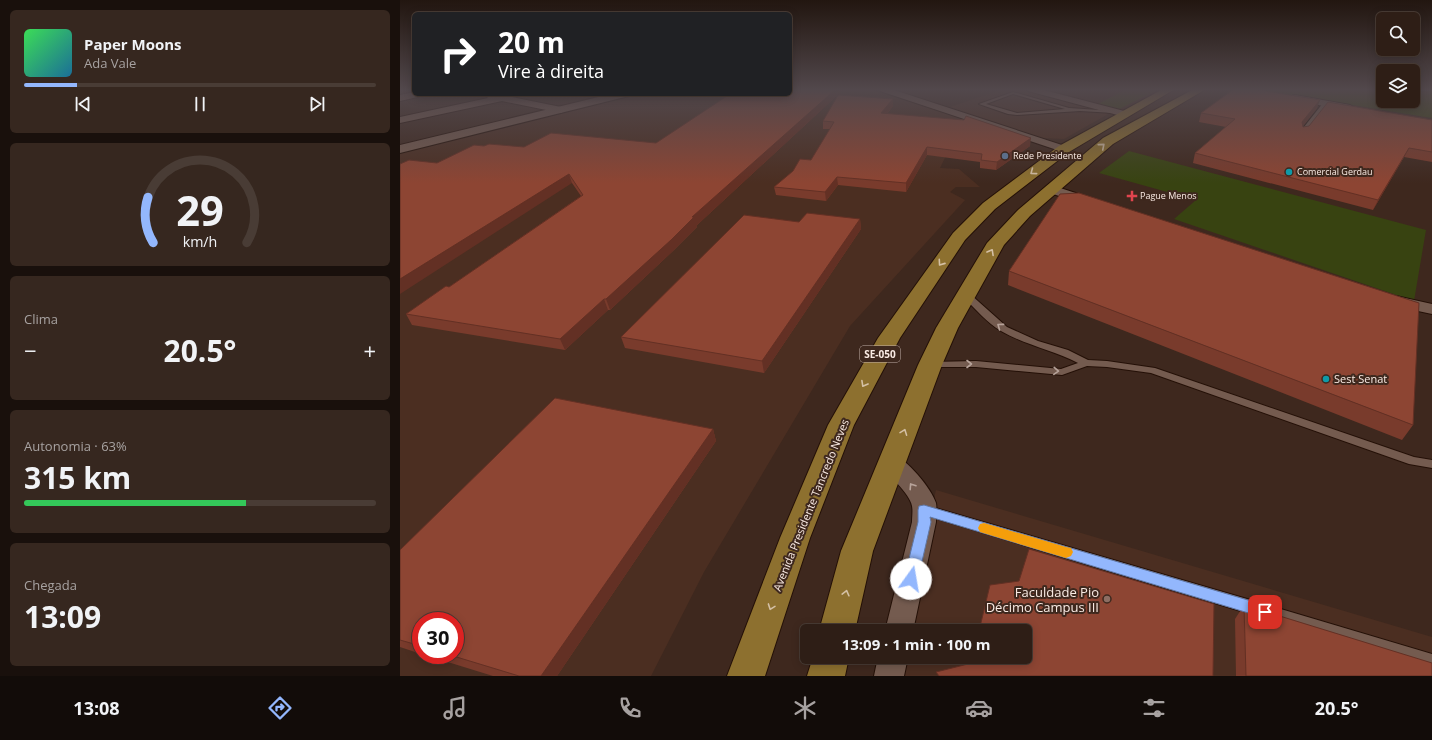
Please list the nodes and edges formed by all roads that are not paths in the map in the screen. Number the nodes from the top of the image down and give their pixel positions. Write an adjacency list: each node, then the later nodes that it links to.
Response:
1 (523, 121): 8 (street)
2 (982, 121): 7 (street)
3 (1114, 121): 7 (main road, Avenida Presidente Tancredo Neves / SE-050)
4 (1145, 121): 9 (main road, one-way to 4)
5 (1312, 121): 6 (lane)
6 (1302, 133)
7 (1064, 149): 24 (main road, Avenida Presidente Tancredo Neves / SE-050, one-way to 24)
8 (400, 150)
9 (1051, 189): 10 (street); 11 (main road, one-way to 9)
10 (1096, 204)
11 (967, 296): 14 (lane, one-way to 11); 15 (main road)
12 (1382, 296): 13 (street)
13 (1432, 309)
14 (1086, 363): 15 (lane, one-way to 14); 17 (lane)
15 (930, 364): 16 (main road, one-way to 15)
16 (892, 463): 18 (street, one-way to 16); 19 (main road, one-way to 16)
17 (1432, 464)
18 (924, 510): 20 (street); 21 (lane)
19 (839, 624)
20 (901, 624)
21 (1432, 661)
22 (829, 664): 25 (main road)
23 (892, 664): 26 (street)
24 (746, 676)
25 (826, 676)
26 (889, 676)

